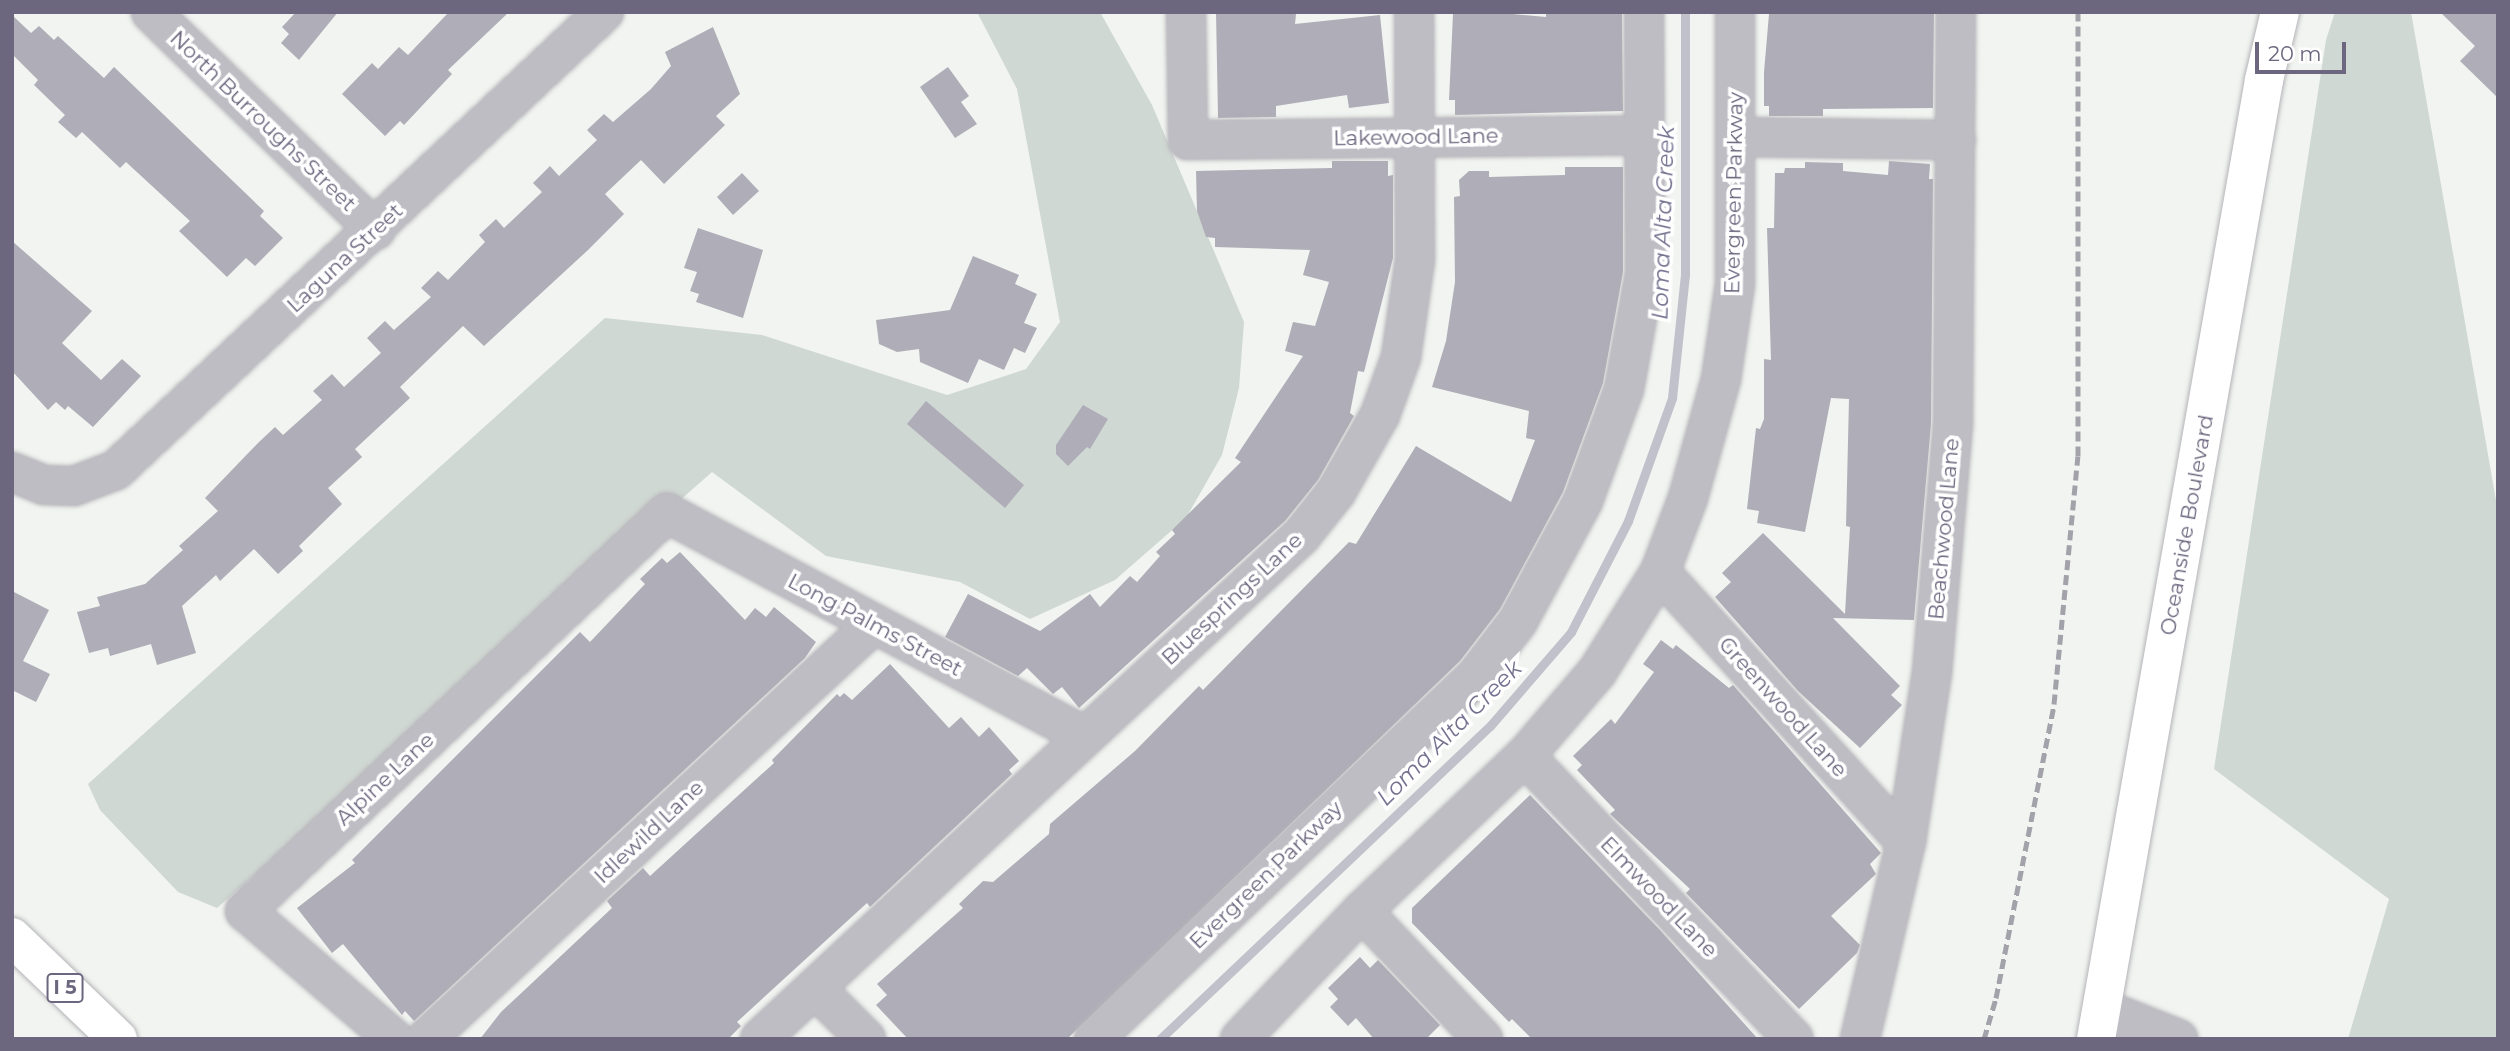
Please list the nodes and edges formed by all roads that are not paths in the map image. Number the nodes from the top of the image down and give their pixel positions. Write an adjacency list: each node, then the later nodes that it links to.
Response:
1 (151, 12): 13 (street, North Burroughs Street)
2 (604, 12): 13 (street, Laguna Street)
3 (1186, 12): 10 (street, Lakewood Lane)
4 (1414, 12): 10 (street, Bluesprings Lane)
5 (1644, 12): 9 (street, Evergreen Parkway)
6 (1735, 12): 11 (street, Evergreen Parkway)
7 (1956, 12): 12 (street, Beachwood Lane)
8 (2280, 12): 24 (main road, Oceanside Boulevard)
9 (1644, 135): 10 (street, Lakewood Lane); 30 (street, Evergreen Parkway)
10 (1415, 137): 18 (street, Bluesprings Lane)
11 (1736, 137): 12 (street); 16 (street, Evergreen Parkway)
12 (1956, 140): 20 (street, Beachwood Lane)
13 (375, 230): 14 (street, Laguna Street)
14 (12, 472)
15 (667, 513): 17 (street, Long Palms Street); 27 (street, Alpine Lane)
16 (1660, 572): 19 (street, Evergreen Parkway); 20 (street, Greenwood Lane)
17 (873, 625): 18 (street, Long Palms Street); 28 (street, Idlewild Lane)
18 (1084, 736): 23 (street, Bluesprings Lane)
19 (1525, 756): 21 (street, Evergreen Parkway); 33 (street, Elmwood Lane)
20 (1906, 842): 34 (street, Beachwood Lane)
21 (1362, 911): 31 (street, Evergreen Parkway); 32 (street)
22 (12, 937): 26 (main road, I 5)
23 (815, 988): 25 (street, Bluesprings Lane); 29 (street)
24 (2100, 1024): 35 (street)
25 (766, 1037)
26 (118, 1039)
27 (394, 1039)
28 (426, 1039)
29 (866, 1039)
30 (1094, 1039)
31 (1240, 1039)
32 (1483, 1039)
33 (1794, 1039)
34 (1860, 1039)
35 (2178, 1039)

